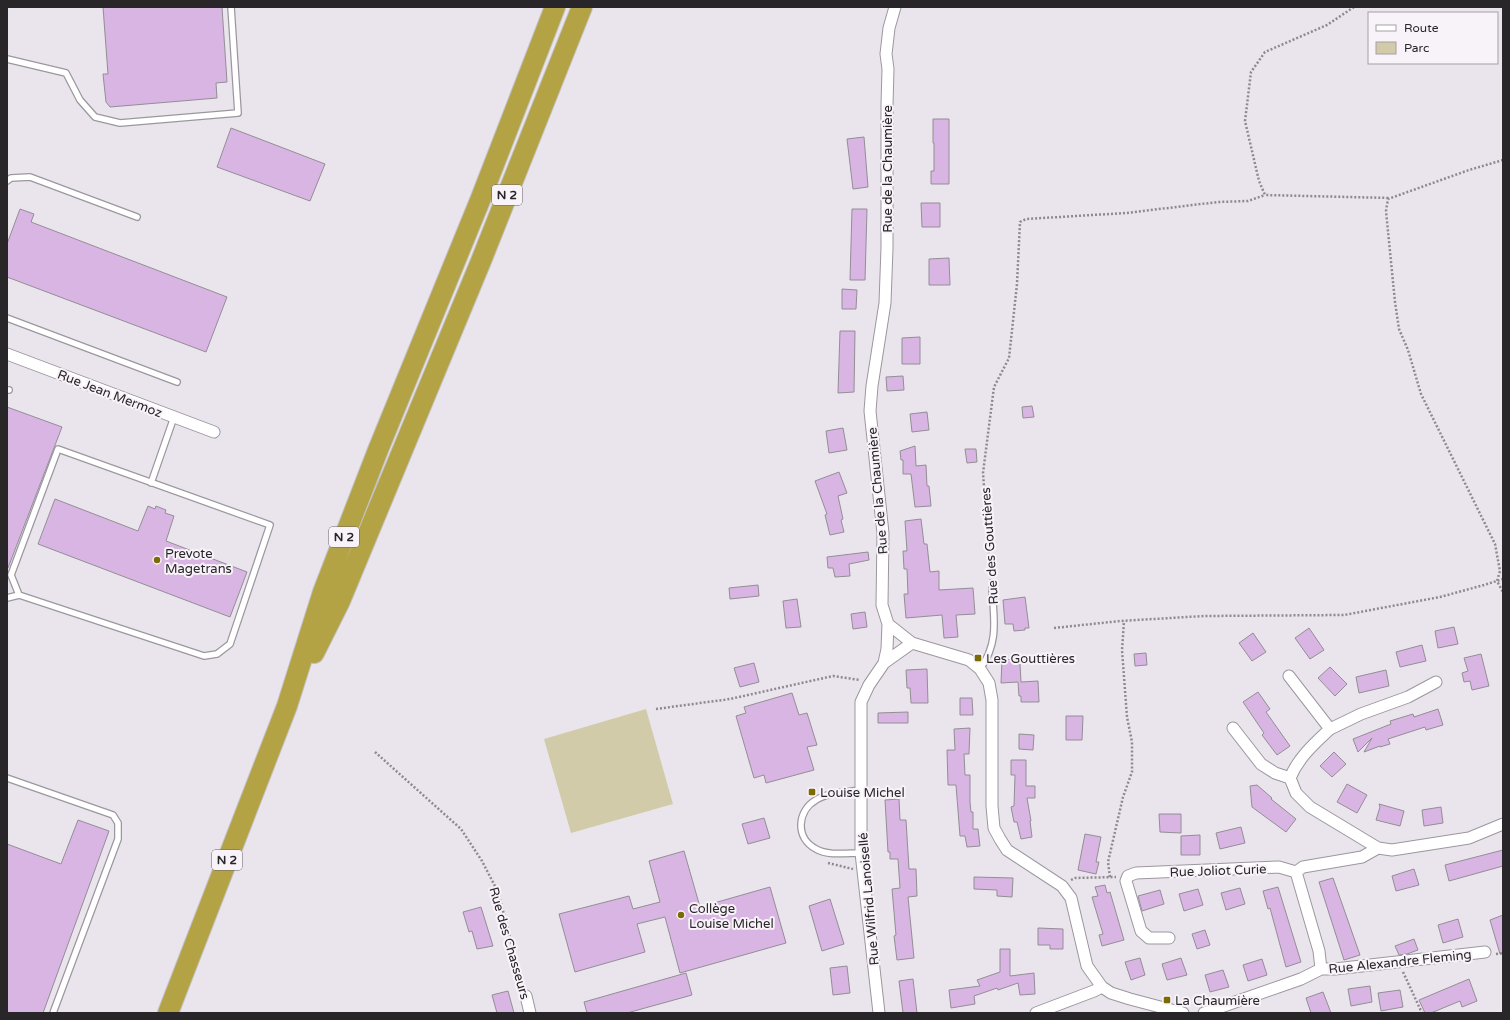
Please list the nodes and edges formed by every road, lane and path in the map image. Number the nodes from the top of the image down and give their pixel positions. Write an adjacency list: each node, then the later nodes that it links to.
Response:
1 (231, 7): 6 (lane)
2 (555, 7): 33 (highway, N 2)
3 (582, 7): 33 (highway, N 2)
4 (896, 7): 25 (street, Rue de la Chaumière)
5 (1354, 7): 9 (path)
6 (7, 59)
7 (1503, 160): 10 (path)
8 (7, 181): 11 (lane)
9 (1265, 195): 10 (path); 20 (path, Rue des Gouttières)
10 (1393, 198): 19 (path)
11 (137, 217)
12 (7, 318): 14 (lane)
13 (7, 354): 15 (street, Rue Jean Mermoz)
14 (177, 382)
15 (174, 417): 16 (street, Rue Jean Mermoz); 17 (lane)
16 (214, 432)
17 (152, 483): 22 (lane); 22 (lane)
18 (1503, 579): 19 (path)
19 (1497, 581): 21 (path); 24 (path)
20 (992, 589): 29 (lane, Rue des Gouttières)
21 (1503, 592)
22 (18, 595): 23 (lane)
23 (7, 598)
24 (1124, 621): 26 (path); 46 (path)
25 (888, 624): 27 (street); 28 (street, Rue Wilfrid Lanoisellé)
26 (1054, 628)
27 (912, 643): 28 (street); 29 (street)
28 (884, 663): 31 (street, Rue Wilfrid Lanoisellé)
29 (980, 669): 47 (street)
30 (1289, 676): 36 (street)
31 (872, 681): 34 (path); 40 (street, Rue Wilfrid Lanoisellé)
32 (1436, 682): 36 (street)
33 (287, 706): 55 (highway, N 2)
34 (656, 709)
35 (1233, 728): 39 (street)
36 (1330, 729): 39 (street)
37 (375, 752): 53 (path, Rue des Chasseurs)
38 (7, 778): 54 (lane)
39 (1290, 778): 42 (street)
40 (861, 790): 43 (street, Rue Wilfrid Lanoisellé); 43 (lane)
41 (1503, 824): 42 (street)
42 (1378, 848): 44 (street)
43 (861, 853): 57 (street, Rue Wilfrid Lanoisellé)
44 (1296, 872): 45 (street, Rue Joliot Curie); 51 (street)
45 (1128, 876): 46 (path); 48 (street)
46 (1110, 877): 47 (path)
47 (1062, 886): 52 (street)
48 (1169, 938)
49 (1485, 952): 50 (street, Rue Alexandre Fleming)
50 (1399, 962): 51 (street, Rue Alexandre Fleming); 61 (path)
51 (1321, 969): 60 (street, Rue Alexandre Fleming)
52 (1102, 987): 58 (street); 59 (street)
53 (526, 996): 56 (street, Rue des Chasseurs)
54 (53, 1013)
55 (168, 1013)
56 (530, 1013)
57 (879, 1013)
58 (1036, 1013)
59 (1183, 1013)
60 (1204, 1013)
61 (1422, 1013)

